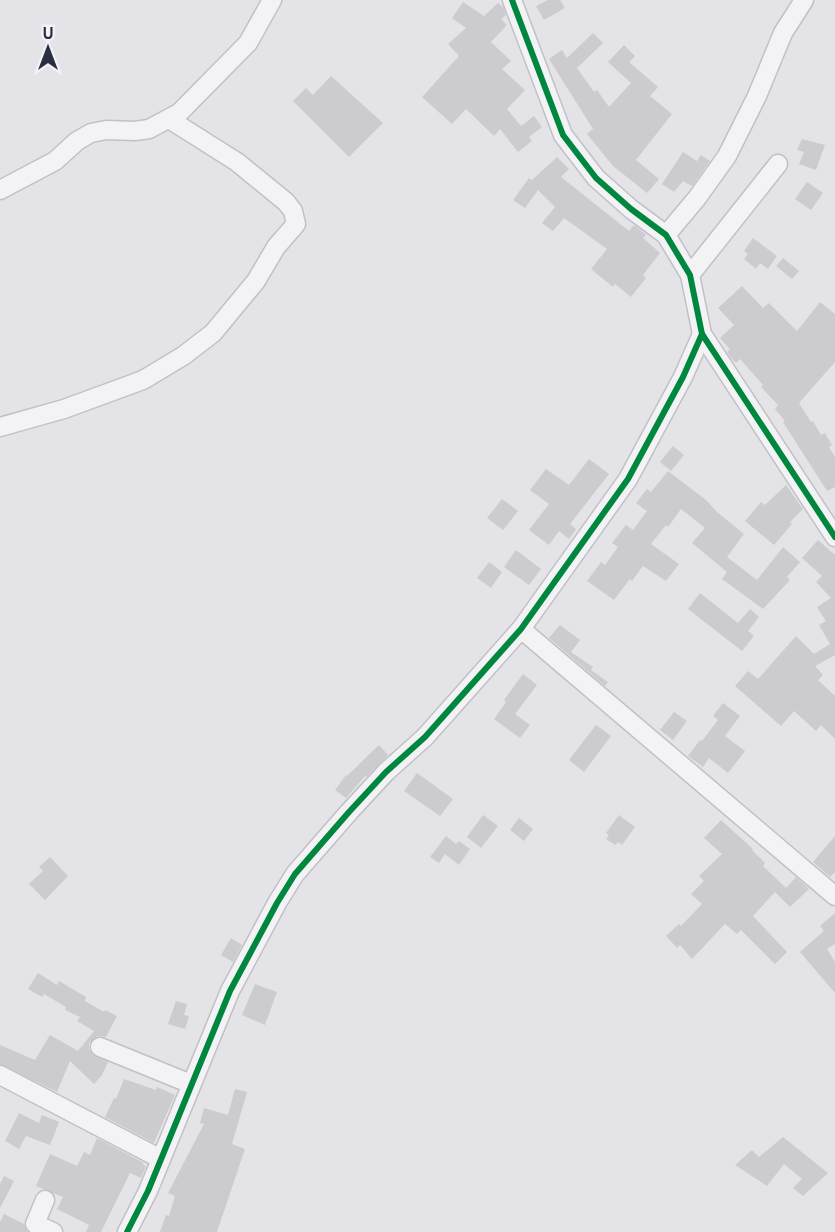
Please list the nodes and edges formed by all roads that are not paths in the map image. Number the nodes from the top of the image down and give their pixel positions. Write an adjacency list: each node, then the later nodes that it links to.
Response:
1 (272, 0): 4 (street)
2 (512, 0): 7 (street)
3 (804, 0): 7 (street)
4 (169, 119): 6 (street); 10 (street)
5 (778, 164): 8 (street)
6 (0, 190)
7 (666, 235): 8 (street)
8 (690, 275): 9 (street)
9 (702, 334): 11 (street); 12 (street)
10 (0, 427)
11 (833, 530)
12 (521, 629): 13 (street); 16 (street)
13 (835, 896)
14 (100, 1047): 16 (street)
15 (0, 1075): 17 (street)
16 (191, 1084): 17 (street)
17 (161, 1160): 20 (street)
18 (45, 1200): 19 (street)
19 (53, 1232)
20 (127, 1232)

